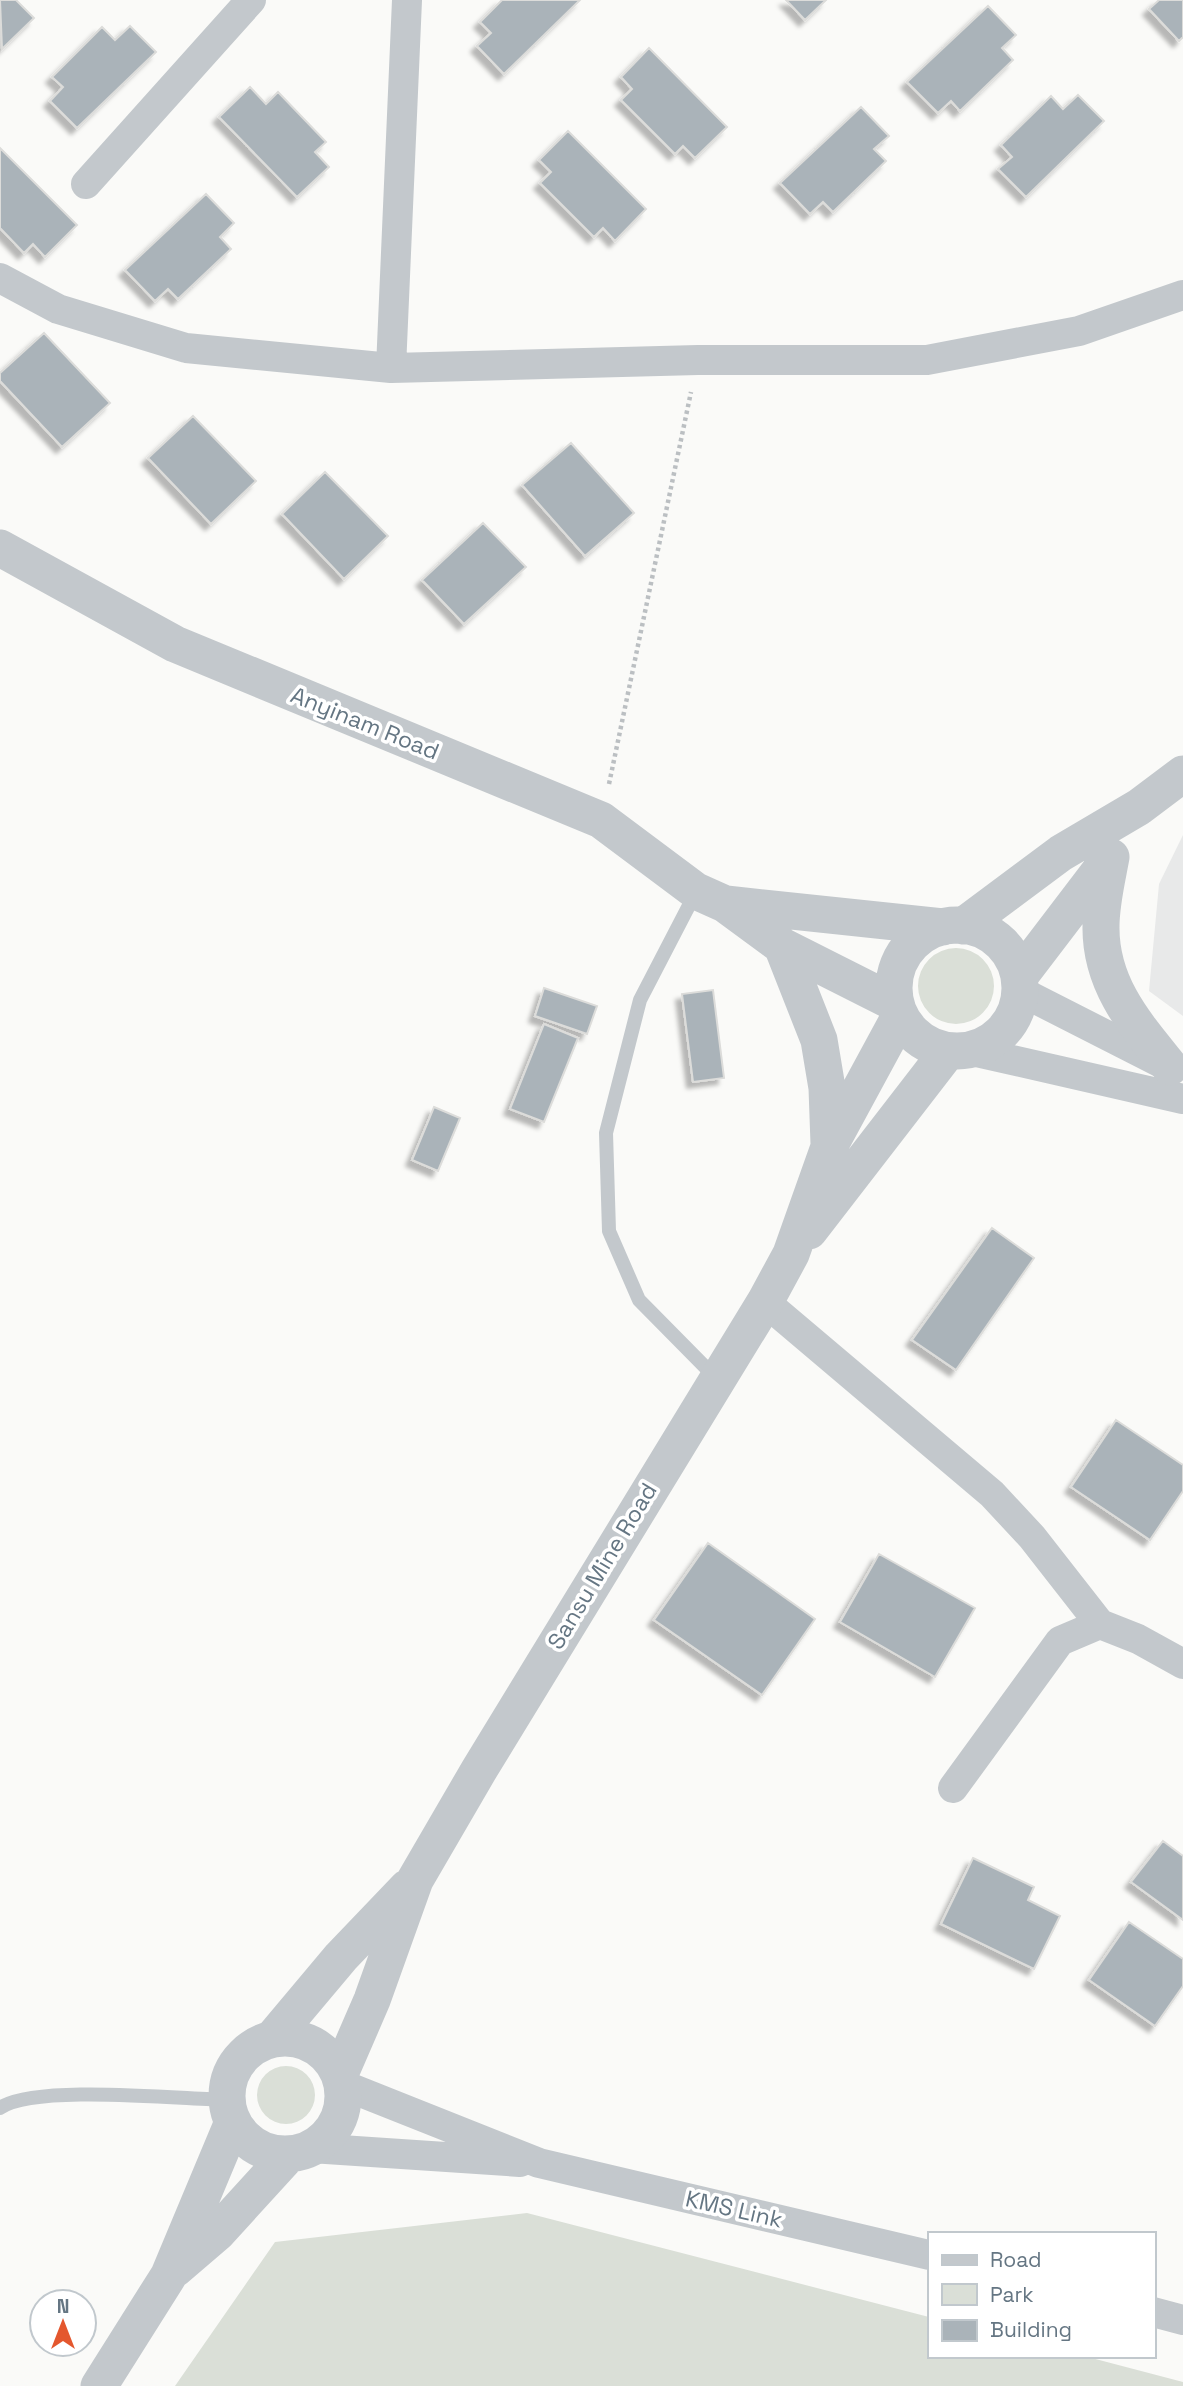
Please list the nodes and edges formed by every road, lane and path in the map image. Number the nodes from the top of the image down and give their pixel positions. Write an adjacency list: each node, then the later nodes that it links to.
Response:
1 (251, 0): 3 (street)
2 (407, 0): 7 (street)
3 (86, 184)
4 (0, 278): 7 (street)
5 (1183, 295): 6 (street)
6 (698, 360): 7 (street); 11 (path)
7 (391, 368)
8 (0, 548): 11 (street, Anyinam Road)
9 (1183, 774): 10 (street)
10 (1139, 807): 12 (street); 14 (street)
11 (601, 820): 13 (street, Anyinam Road)
12 (1111, 857): 16 (street); 19 (street)
13 (710, 898): 14 (street); 15 (street, Anyinam Road); 23 (lane)
14 (953, 927): 16 (street); 17 (street)
15 (782, 946): 17 (street, Anyinam Road); 20 (street)
16 (1019, 984): 18 (street); 19 (street)
17 (897, 1010): 18 (street); 20 (street, Sansu Mine Road)
18 (958, 1051): 19 (street); 21 (street, Sansu Mine Road)
19 (1179, 1080)
20 (829, 1147): 21 (street, Sansu Mine Road)
21 (791, 1254): 22 (street, Sansu Mine Road)
22 (765, 1302): 23 (street, Sansu Mine Road); 24 (street)
23 (716, 1378): 27 (street, Sansu Mine Road)
24 (1100, 1624): 25 (street); 26 (street)
25 (1183, 1664)
26 (953, 1788)
27 (415, 1880): 28 (street, Sansu Mine Road); 29 (street, Sansu Mine Road)
28 (273, 2038): 29 (street); 31 (street)
29 (341, 2079): 32 (street); 33 (street, KMS Link)
30 (0, 2108): 31 (lane)
31 (230, 2111): 32 (street); 35 (street)
32 (300, 2151): 33 (street, KMS Link); 35 (street)
33 (539, 2163): 34 (street, KMS Link)
34 (928, 2255)
35 (169, 2275): 38 (street)
36 (1155, 2313): 37 (street)
37 (1183, 2320)
38 (99, 2386)

